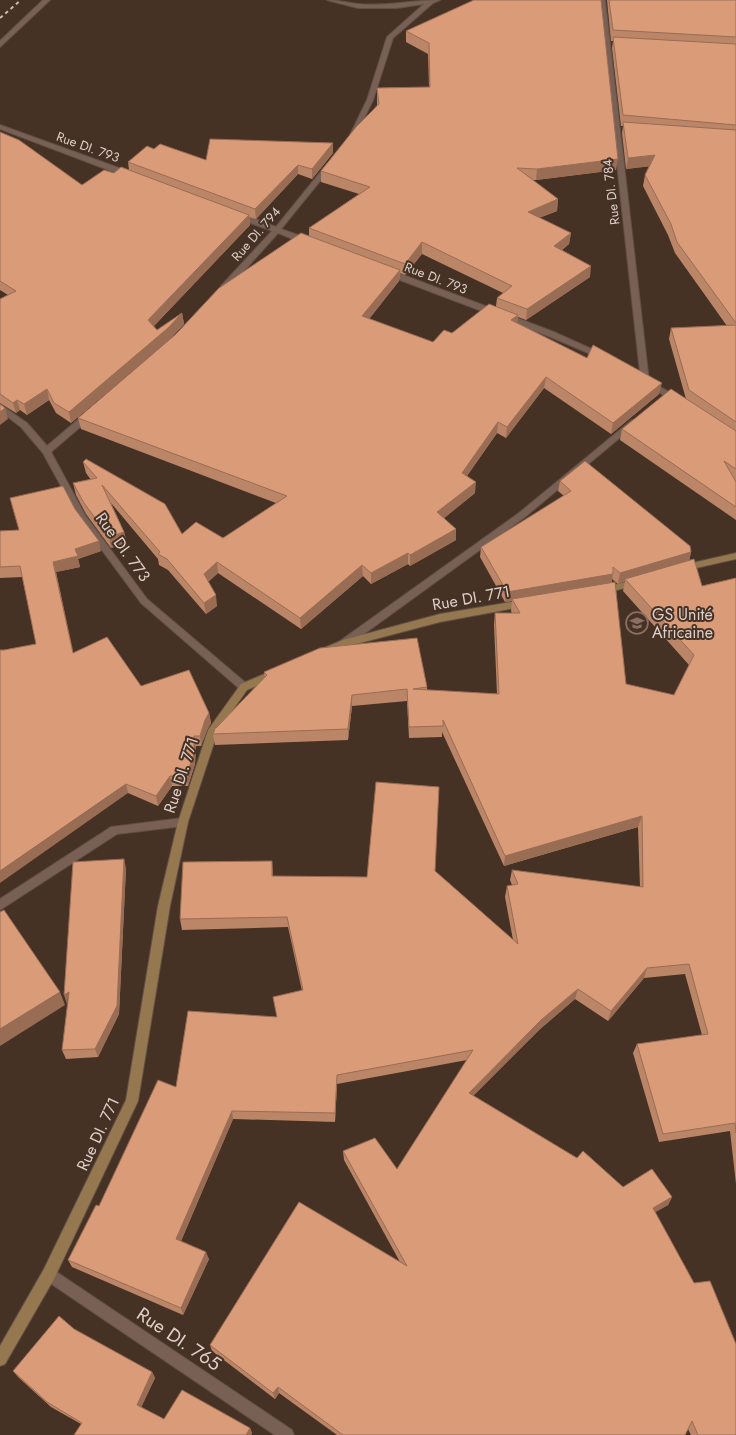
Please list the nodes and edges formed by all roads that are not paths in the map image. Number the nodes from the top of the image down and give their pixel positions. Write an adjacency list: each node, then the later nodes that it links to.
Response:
1 (47, 0): 5 (street)
2 (330, 0): 3 (street)
3 (433, 0): 7 (street)
4 (602, 0): 17 (street, Rue DI. 784)
5 (0, 45)
6 (0, 127): 9 (street, Rue DI. 793)
7 (348, 142)
8 (334, 160): 11 (street, Rue DI. 794)
9 (139, 179)
10 (226, 211): 11 (street)
11 (278, 230): 12 (street); 14 (street, Rue DI. 794)
12 (314, 244)
13 (381, 269): 15 (street, Rue DI. 793)
14 (221, 292)
15 (608, 359)
16 (633, 374): 17 (street)
17 (645, 382): 19 (street)
18 (98, 406): 22 (street)
19 (686, 406)
20 (0, 407): 22 (street, Rue DI. 773)
21 (637, 419): 28 (street)
22 (46, 451): 31 (street, Rue DI. 773)
23 (736, 556): 24 (street)
24 (671, 571)
25 (644, 580): 26 (street)
26 (594, 592)
27 (533, 603): 28 (street, Rue DI. 771)
28 (343, 644): 29 (street, Rue DI. 771)
29 (314, 656)
30 (286, 668): 31 (street, Rue DI. 771)
31 (244, 687): 32 (street, Rue DI. 771)
32 (182, 822): 33 (street); 34 (street, Rue DI. 771)
33 (0, 905)
34 (49, 1274): 35 (street, Rue DI. 771); 36 (street, Rue DI. 765)
35 (0, 1359)
36 (287, 1435)

